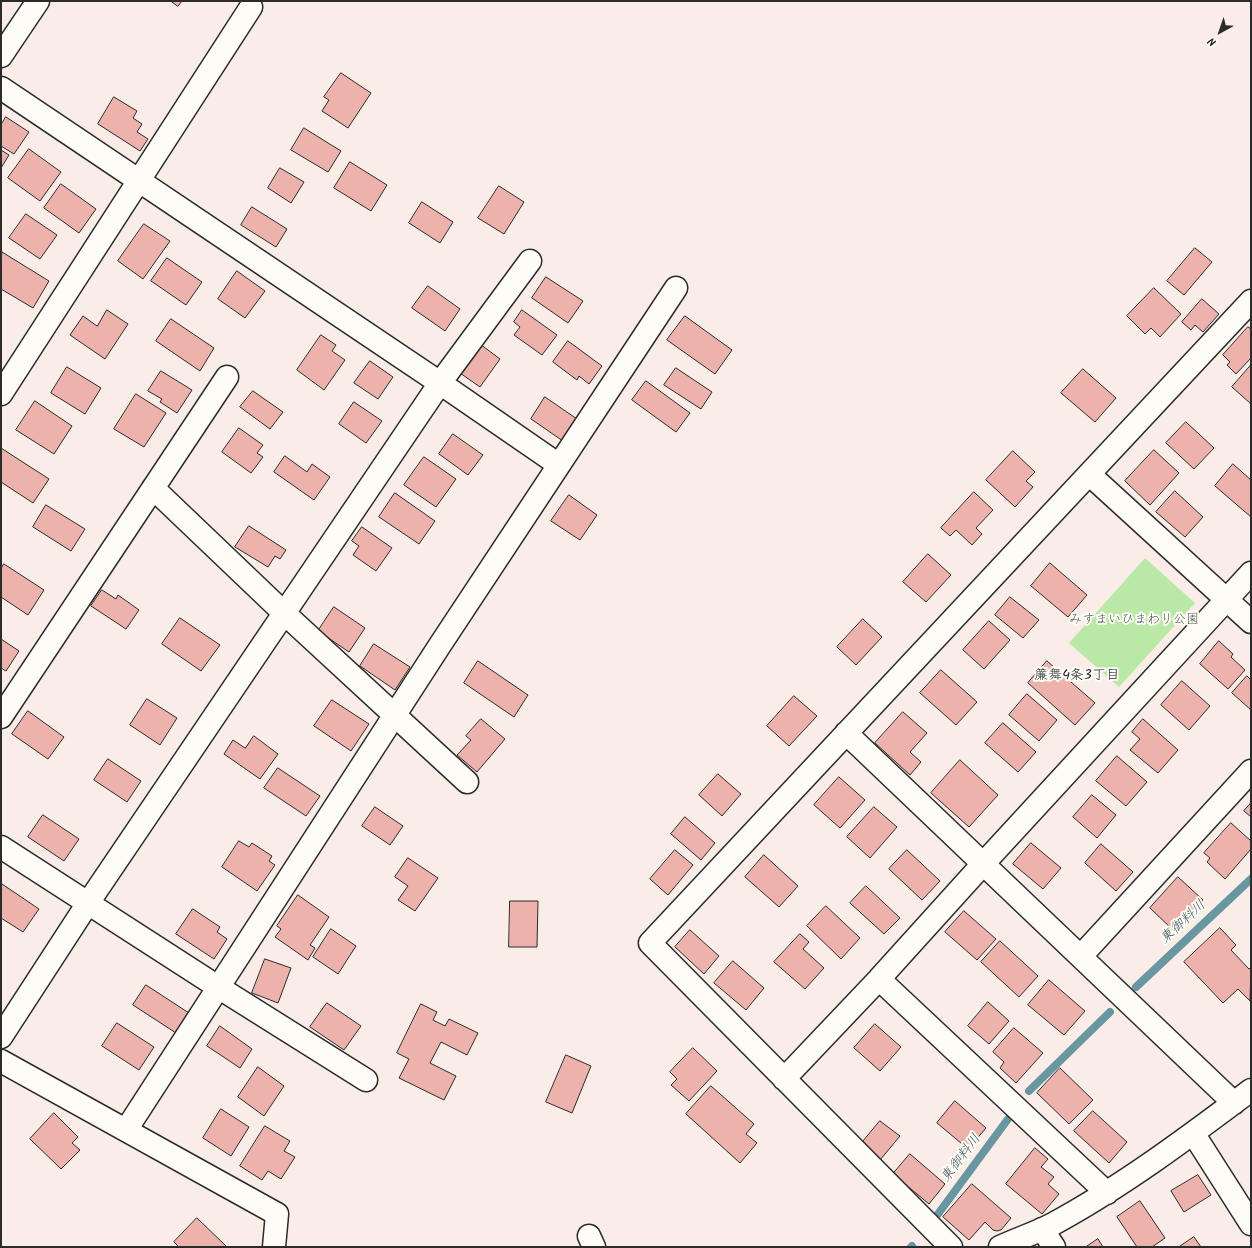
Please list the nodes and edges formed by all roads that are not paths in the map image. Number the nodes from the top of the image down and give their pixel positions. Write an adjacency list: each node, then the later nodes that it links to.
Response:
1 (38, 1): 3 (street)
2 (251, 7): 5 (street)
3 (1, 56)
4 (1, 88): 5 (street)
5 (139, 180): 9 (street); 11 (street)
6 (530, 261): 11 (street)
7 (676, 288): 13 (street)
8 (1251, 300): 14 (street)
9 (7, 370): 12 (street)
10 (226, 377): 15 (street)
11 (440, 383): 13 (street); 18 (street)
12 (1, 394)
13 (559, 465): 20 (street)
14 (1089, 474): 17 (street); 22 (street)
15 (153, 488): 18 (street); 21 (street)
16 (1251, 573): 17 (street)
17 (1227, 599): 19 (street); 26 (street)
18 (284, 613): 20 (street); 27 (street)
19 (1251, 622)
20 (395, 715): 24 (street); 30 (street)
21 (1, 718)
22 (846, 733): 26 (street); 33 (street)
23 (1251, 771): 28 (street)
24 (467, 782)
25 (1, 847): 27 (street)
26 (983, 864): 28 (street); 29 (street)
27 (88, 903): 30 (street); 31 (street)
28 (1080, 956): 35 (street)
29 (879, 979): 33 (street); 38 (street)
30 (218, 987): 34 (street); 36 (street)
31 (1, 1038)
32 (1, 1061): 36 (street)
33 (784, 1079): 42 (street)
34 (366, 1080)
35 (1243, 1096): 37 (street)
36 (126, 1130): 41 (street)
37 (1193, 1133): 38 (street); 39 (street)
38 (1107, 1193): 40 (street)
39 (1251, 1224)
40 (1042, 1229): 43 (street); 44 (street)
41 (274, 1247)
42 (951, 1247)
43 (1000, 1247)
44 (1054, 1247)

